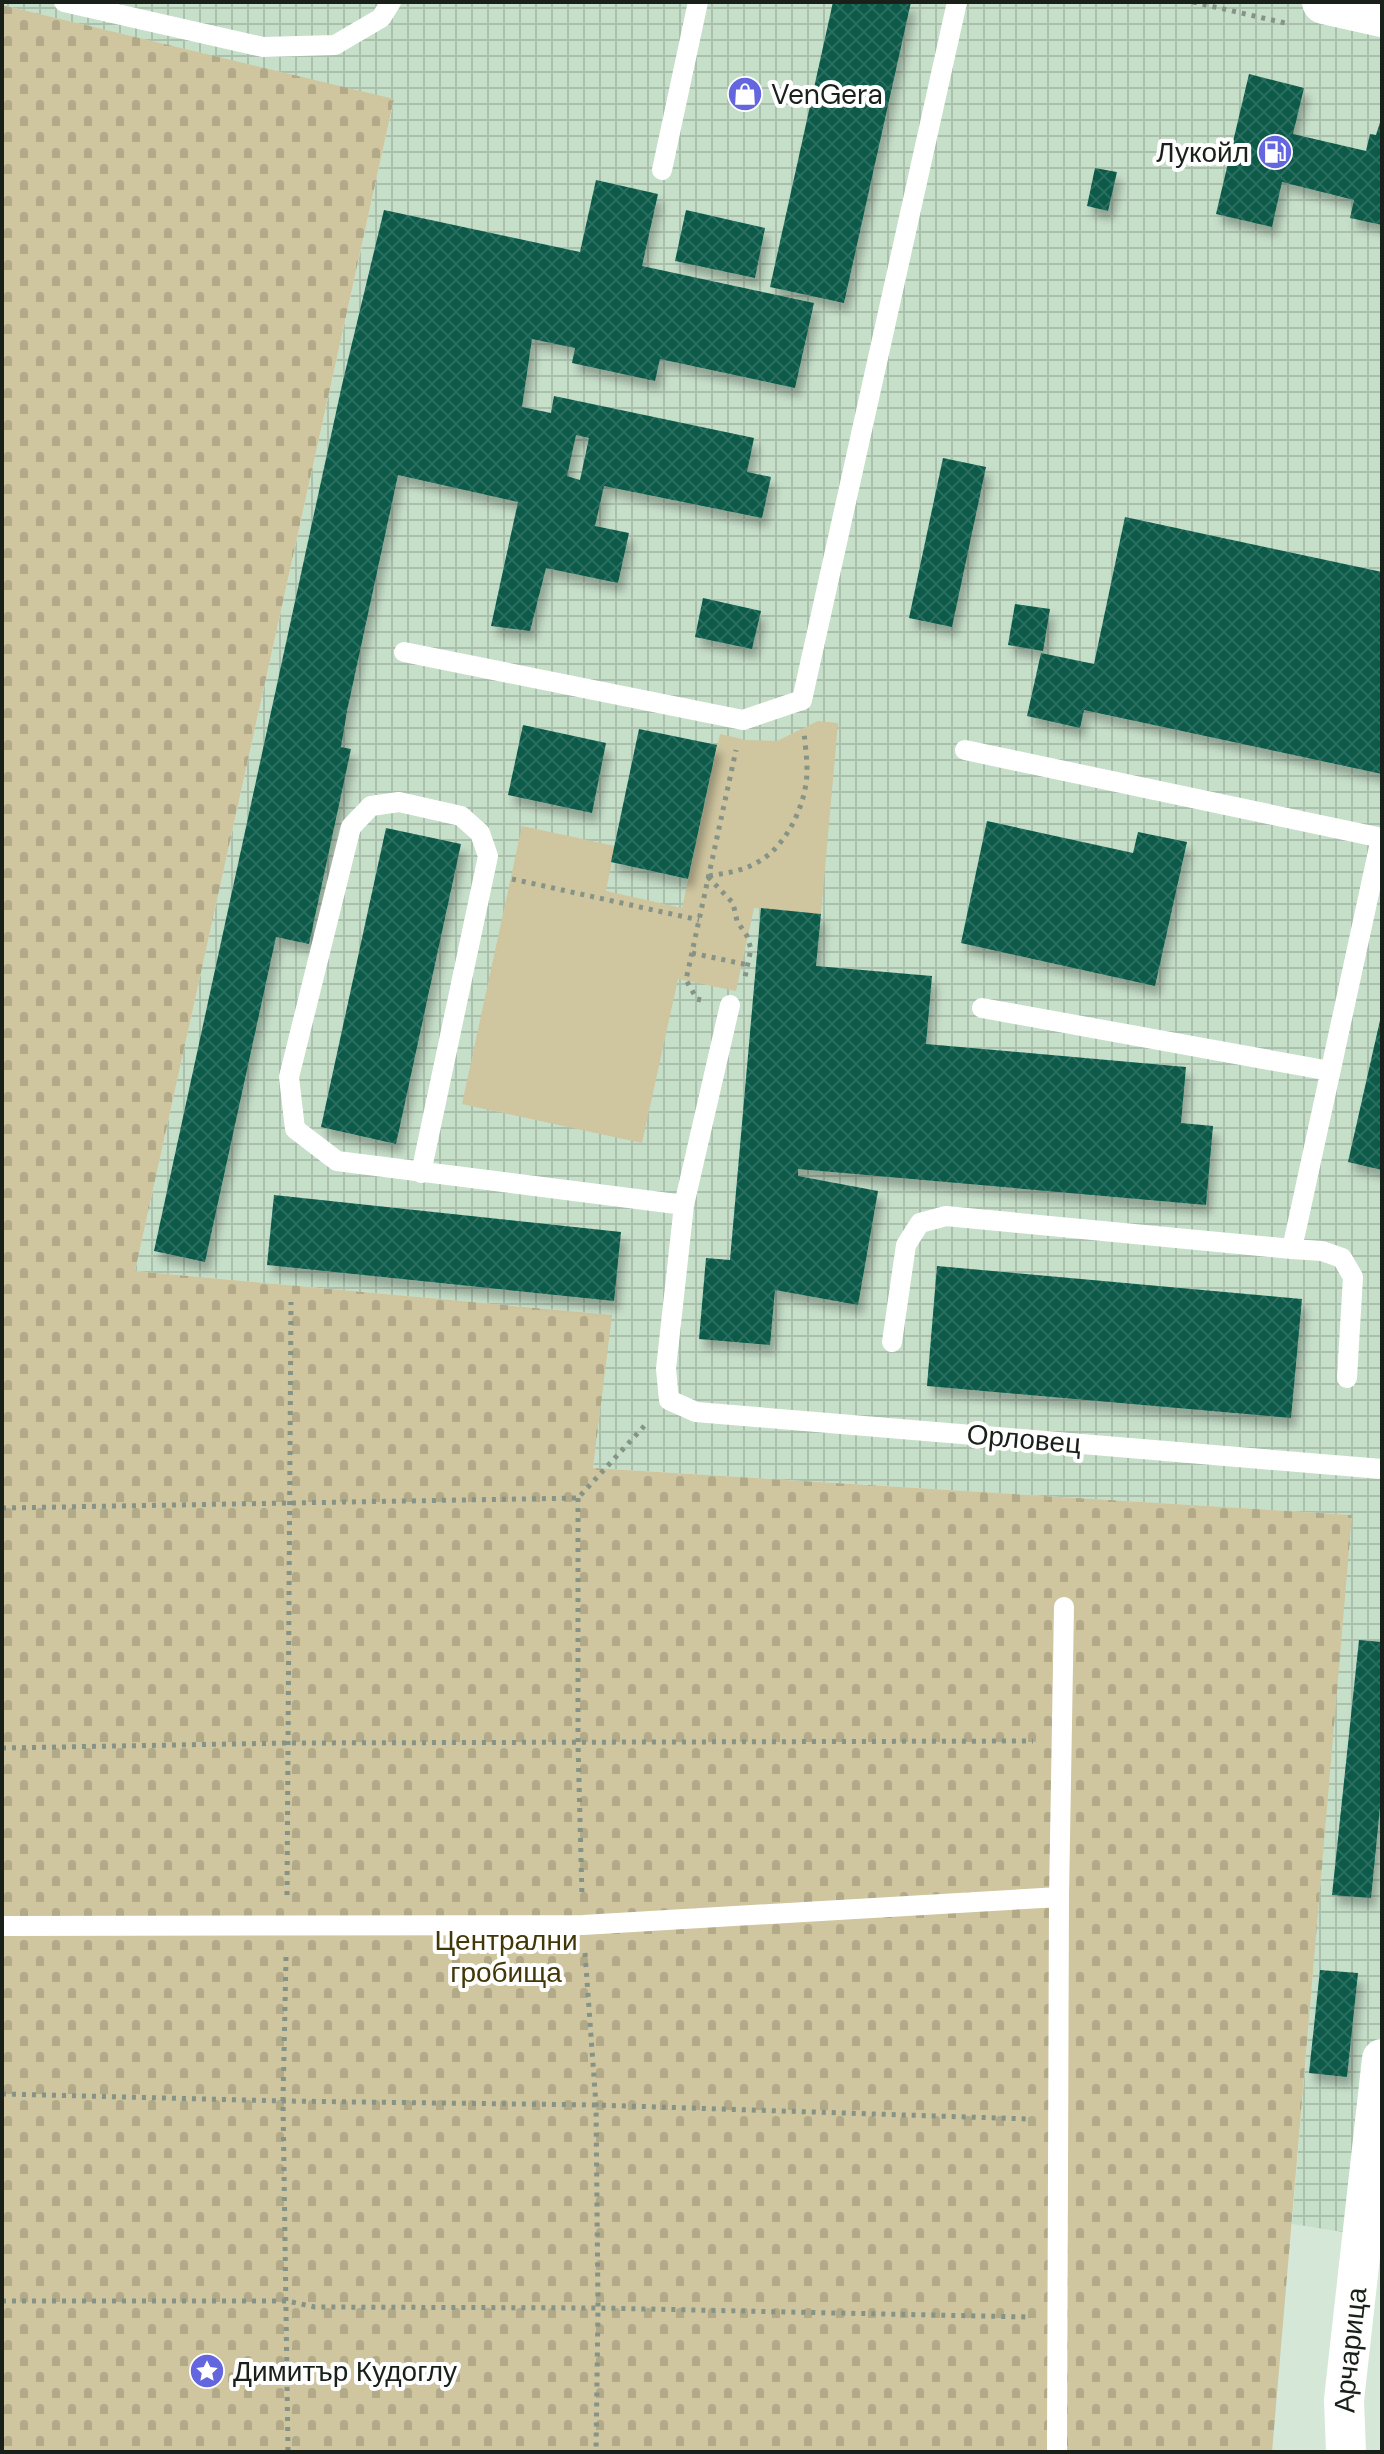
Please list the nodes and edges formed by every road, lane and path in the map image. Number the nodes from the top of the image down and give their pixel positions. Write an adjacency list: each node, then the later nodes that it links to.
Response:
1 (64, 2): 2 (lane)
2 (391, 2)
3 (698, 2): 7 (lane)
4 (957, 2): 9 (lane)
5 (1324, 2): 6 (main road)
6 (1382, 15)
7 (662, 170)
8 (404, 652): 10 (lane)
9 (802, 700): 10 (lane); 14 (path)
10 (743, 720): 14 (path)
11 (965, 750): 12 (lane)
12 (1381, 838): 20 (lane)
13 (485, 874): 15 (path); 21 (lane); 21 (lane)
14 (708, 877): 15 (path); 17 (path)
15 (699, 920): 16 (path)
16 (692, 953): 17 (path); 18 (path)
17 (748, 965): 18 (path)
18 (730, 1005): 22 (lane)
19 (982, 1008): 20 (lane)
20 (1330, 1071): 23 (lane)
21 (421, 1173): 22 (lane)
22 (684, 1205): 27 (lane)
23 (1292, 1249): 25 (lane); 26 (lane)
24 (291, 1302): 30 (path)
25 (892, 1342)
26 (1347, 1378)
27 (669, 1400): 28 (lane, Орловец); 29 (path)
28 (1382, 1469)
29 (578, 1498): 30 (path); 35 (path)
30 (290, 1502): 31 (path); 34 (path)
31 (2, 1508)
32 (1064, 1607): 33 (lane)
33 (1062, 1741): 35 (path); 37 (lane)
34 (288, 1743): 35 (path); 36 (path); 38 (path)
35 (578, 1743): 39 (path)
36 (2, 1748)
37 (1059, 1897): 39 (lane); 45 (lane)
38 (287, 1925): 39 (lane); 40 (lane); 43 (path)
39 (583, 1925): 44 (path)
40 (2, 1926)
41 (1382, 2059): 53 (street, Арчарица)
42 (2, 2094): 43 (path)
43 (283, 2101): 44 (path); 47 (path)
44 (596, 2105): 45 (path); 48 (path)
45 (1058, 2120): 49 (lane)
46 (2, 2301): 47 (path)
47 (287, 2301): 48 (path); 50 (path)
48 (598, 2308): 49 (path); 51 (path)
49 (1057, 2317): 52 (lane)
50 (288, 2452)
51 (596, 2452)
52 (1057, 2452)
53 (1346, 2452)

